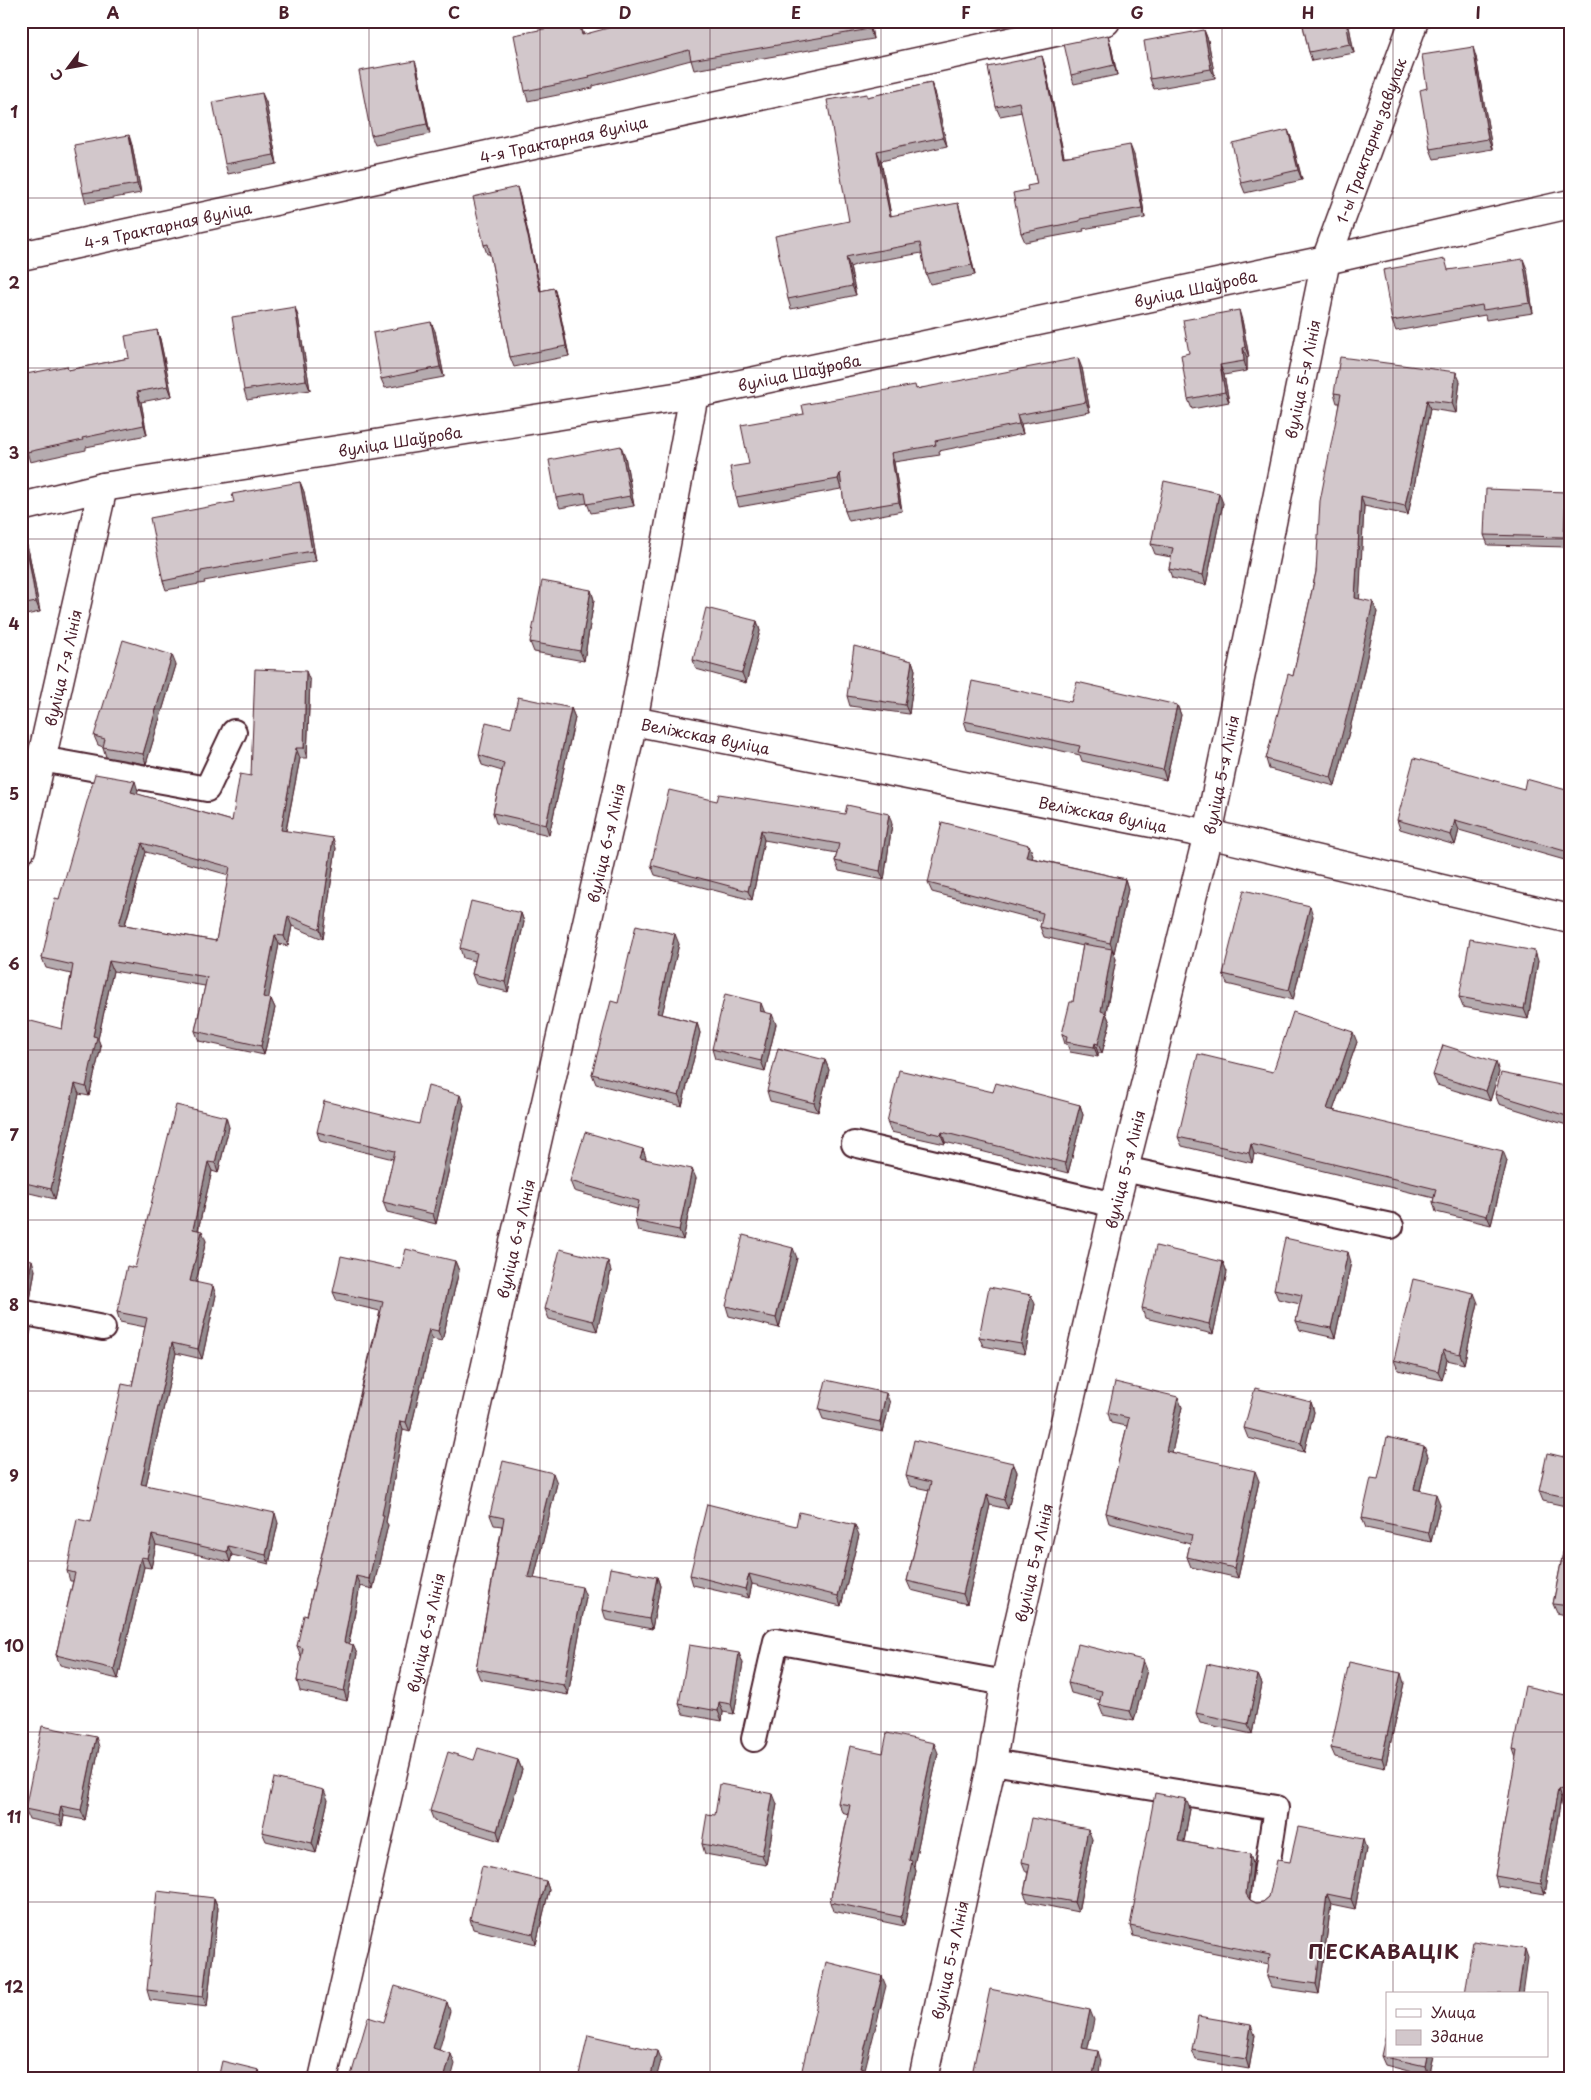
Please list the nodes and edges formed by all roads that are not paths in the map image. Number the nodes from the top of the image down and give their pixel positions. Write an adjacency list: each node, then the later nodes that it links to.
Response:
1 (1106, 21): 4 (street, 4-я Трактарная вуліца)
2 (1414, 21): 5 (street, 1-ы Трактарны завулак)
3 (1570, 204): 5 (street, вуліца Шаўрова)
4 (21, 256)
5 (1326, 260): 6 (street, вуліца Шаўрова); 12 (street, вуліца 5-я Лінія)
6 (694, 394): 7 (street, вуліца Шаўрова); 9 (street, вуліца 6-я Лінія)
7 (103, 487): 8 (street, вуліца Шаўрова); 11 (street, вуліца 7-я Лінія)
8 (21, 507)
9 (633, 721): 12 (street, Веліжская вуліца); 25 (street, вуліца 6-я Лінія)
10 (234, 732): 11 (lane)
11 (41, 759): 13 (street, вуліца 7-я Лінія)
12 (1208, 834): 14 (street, Веліжская вуліца); 16 (street, вуліца 5-я Лінія)
13 (21, 848)
14 (1570, 918)
15 (854, 1144): 17 (lane)
16 (1124, 1169): 17 (street, вуліца 5-я Лінія); 18 (lane)
17 (1115, 1205): 21 (street, вуліца 5-я Лінія)
18 (1392, 1226)
19 (21, 1312): 20 (lane)
20 (103, 1328)
21 (1005, 1683): 22 (lane); 23 (street, вуліца 5-я Лінія)
22 (754, 1739)
23 (992, 1762): 24 (lane); 26 (street, вуліца 5-я Лінія)
24 (1262, 1899)
25 (323, 2079)
26 (923, 2079)

